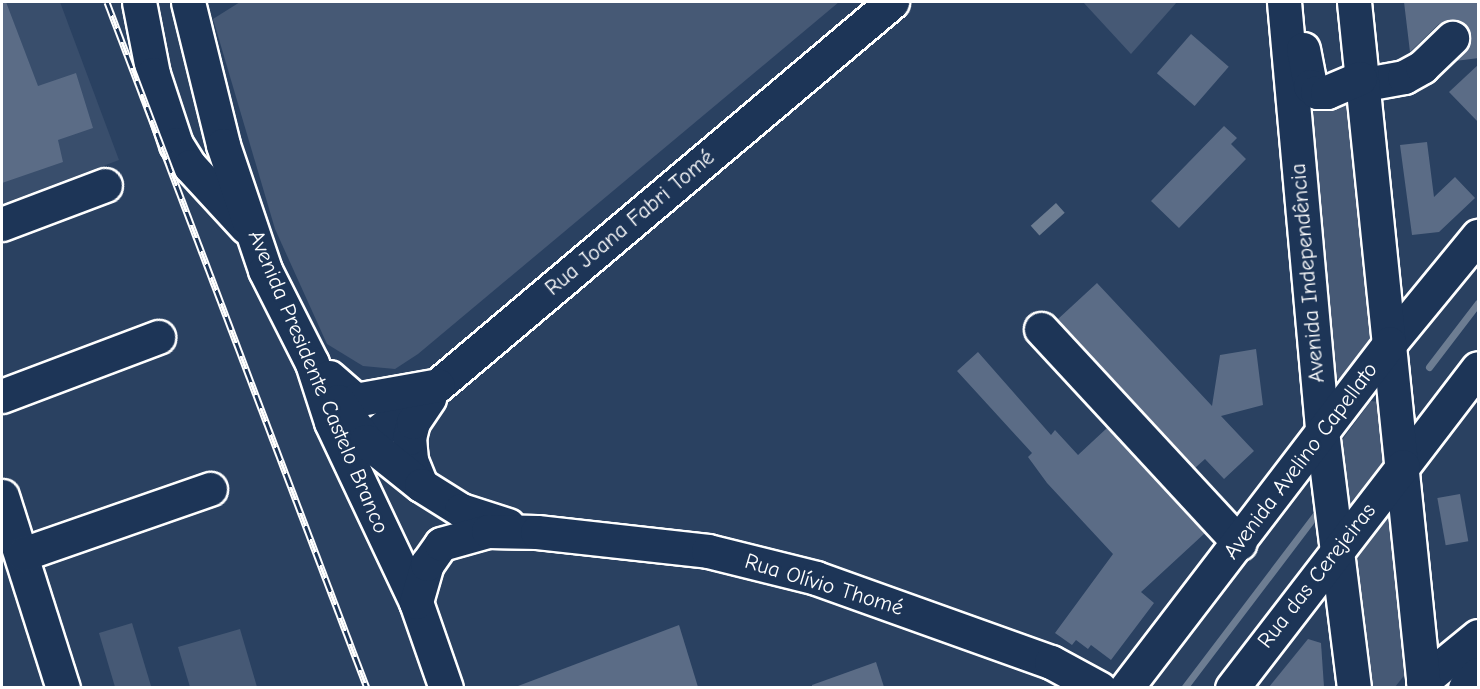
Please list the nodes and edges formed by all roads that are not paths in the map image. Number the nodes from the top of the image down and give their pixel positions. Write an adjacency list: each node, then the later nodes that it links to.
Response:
1 (139, 2): 10 (main road)
2 (188, 2): 10 (main road, Avenida Presidente Castelo Branco)
3 (892, 2): 17 (main road, Rua Joana Fabri Tomé)
4 (1286, 2): 7 (main road); 20 (main road, Avenida Independência)
5 (1354, 2): 7 (main road)
6 (1452, 38): 7 (main road)
7 (1360, 81): 14 (main road)
8 (105, 185): 9 (main road)
9 (2, 224)
10 (253, 235): 15 (main road, Avenida Presidente Castelo Branco)
11 (1479, 236): 14 (main road, Avenida Avelino Capellato)
12 (1041, 329): 27 (main road)
13 (158, 338): 18 (main road)
14 (1390, 343): 20 (main road, Avenida Avelino Capellato); 22 (main road)
15 (312, 363): 17 (main road); 19 (main road, Avenida Presidente Castelo Branco); 21 (main road)
16 (1479, 368): 22 (main road)
17 (438, 385): 21 (main road, Rua Joana Fabri Tomé); 23 (main road)
18 (2, 396)
19 (331, 422): 21 (main road); 30 (main road, Avenida Presidente Castelo Branco)
20 (1322, 431): 27 (main road, Avenida Avelino Capellato); 28 (main road, Avenida Independência)
21 (366, 441): 23 (main road)
22 (1403, 466): 28 (main road, Rua das Cerejeiras); 33 (main road)
23 (421, 485): 26 (main road)
24 (210, 489): 29 (main road)
25 (3, 502): 29 (main road)
26 (537, 532): 30 (main road); 36 (main road, Rua Olívio Thomé)
27 (1239, 543): 37 (main road, Avenida Avelino Capellato)
28 (1338, 547): 38 (main road, Rua das Cerejeiras); 39 (main road, Avenida Independência)
29 (23, 554): 34 (main road)
30 (416, 602): 35 (main road, Avenida Presidente Castelo Branco)
31 (1479, 636): 33 (main road)
32 (1479, 674): 40 (main road)
33 (1421, 685)
34 (63, 687)
35 (446, 687)
36 (1099, 687)
37 (1126, 687)
38 (1232, 687)
39 (1354, 687)
40 (1465, 687)

